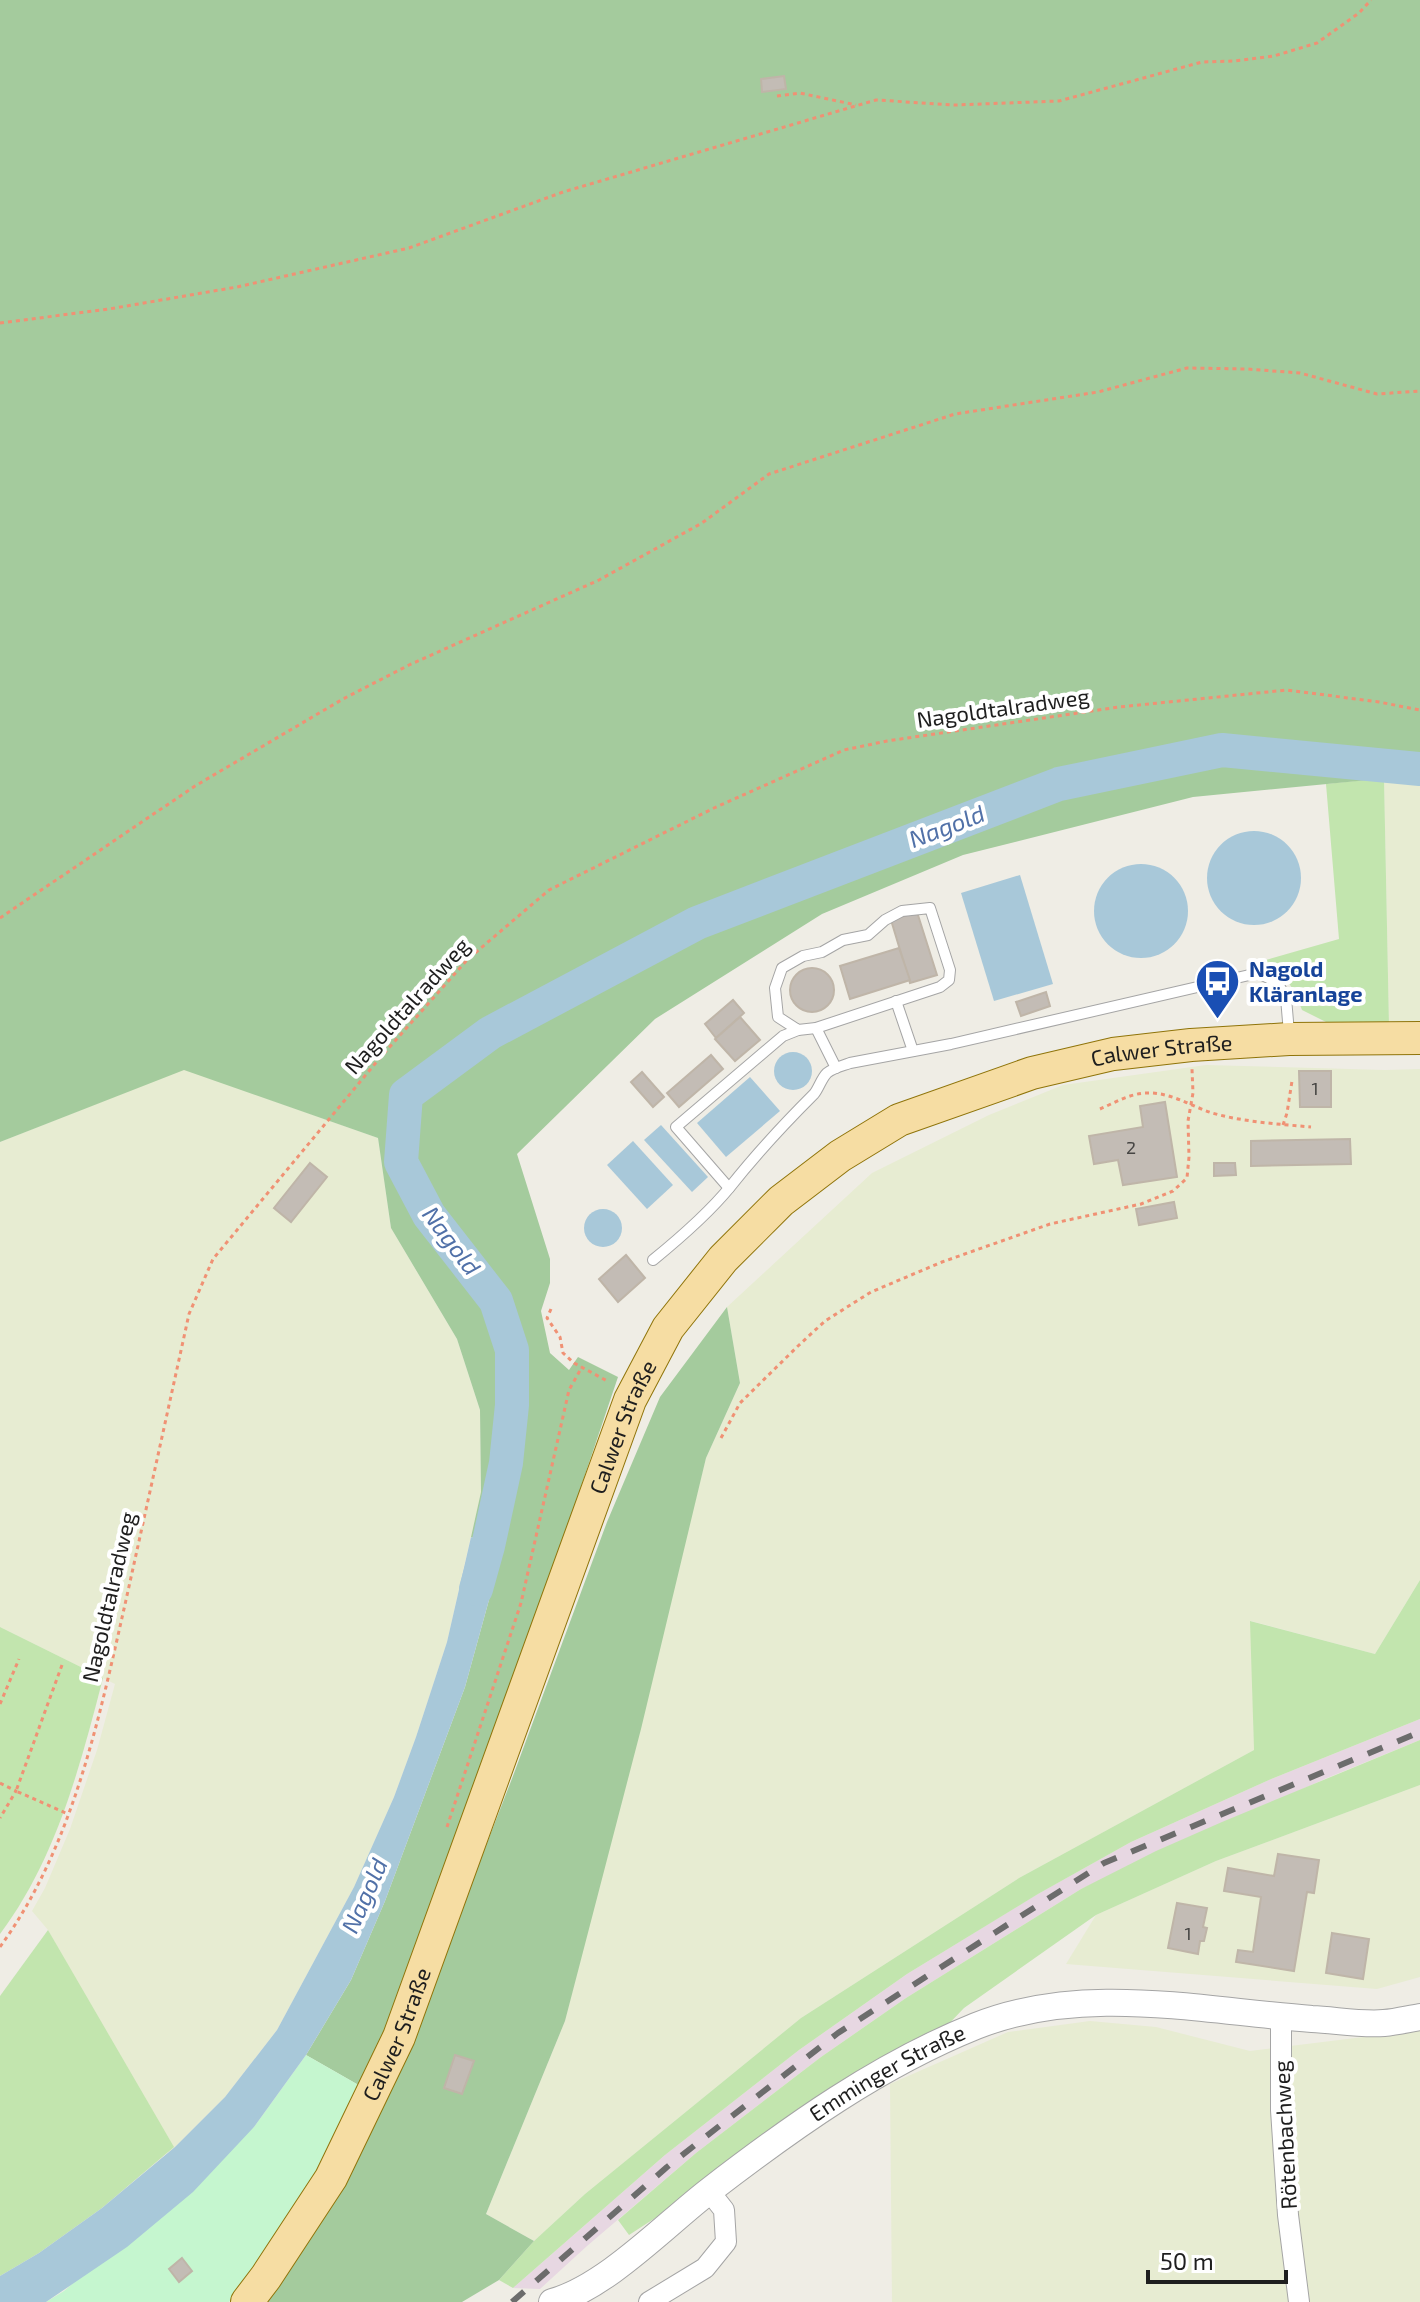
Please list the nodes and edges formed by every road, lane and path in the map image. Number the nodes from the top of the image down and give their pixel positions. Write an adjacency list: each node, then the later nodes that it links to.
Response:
1 (1371, 0): 3 (path)
2 (777, 96): 3 (path)
3 (859, 105): 4 (path)
4 (0, 323)
5 (1420, 391): 7 (path)
6 (1420, 710): 32 (path, Nagoldtalradweg)
7 (0, 918)
8 (896, 1001): 9 (lane); 10 (lane); 14 (lane)
9 (816, 1028): 10 (lane); 15 (lane)
10 (798, 1030): 21 (lane)
11 (1420, 1038): 12 (main road, Calwer Straße)
12 (1289, 1039): 13 (main road, Calwer Straße); 14 (lane)
13 (1191, 1045): 17 (path); 25 (main road, Calwer Straße)
14 (913, 1051): 15 (lane)
15 (836, 1068): 21 (lane)
16 (1292, 1081): 19 (path)
17 (1191, 1105): 18 (path); 19 (path); 26 (path)
18 (1100, 1109)
19 (1283, 1125): 20 (path)
20 (1311, 1127)
21 (729, 1188): 22 (lane)
22 (653, 1260)
23 (551, 1309): 24 (path)
24 (582, 1367): 25 (path); 34 (path)
25 (630, 1400): 39 (main road, Calwer Straße)
26 (721, 1438)
27 (19, 1659): 29 (path)
28 (62, 1665): 31 (path)
29 (0, 1704)
30 (0, 1783): 31 (path)
31 (16, 1791): 32 (path); 33 (path)
32 (68, 1814): 35 (path, Nagoldtalradweg)
33 (0, 1818)
34 (446, 1830)
35 (0, 1947)
36 (1281, 2016): 37 (street, Emminger Straße); 38 (street, Emminger Straße); 42 (street, Rötenbachweg)
37 (1420, 2017)
38 (709, 2191): 40 (street, Emminger Straße); 41 (street)
39 (247, 2302)
40 (552, 2302)
41 (649, 2302)
42 (1299, 2302)

